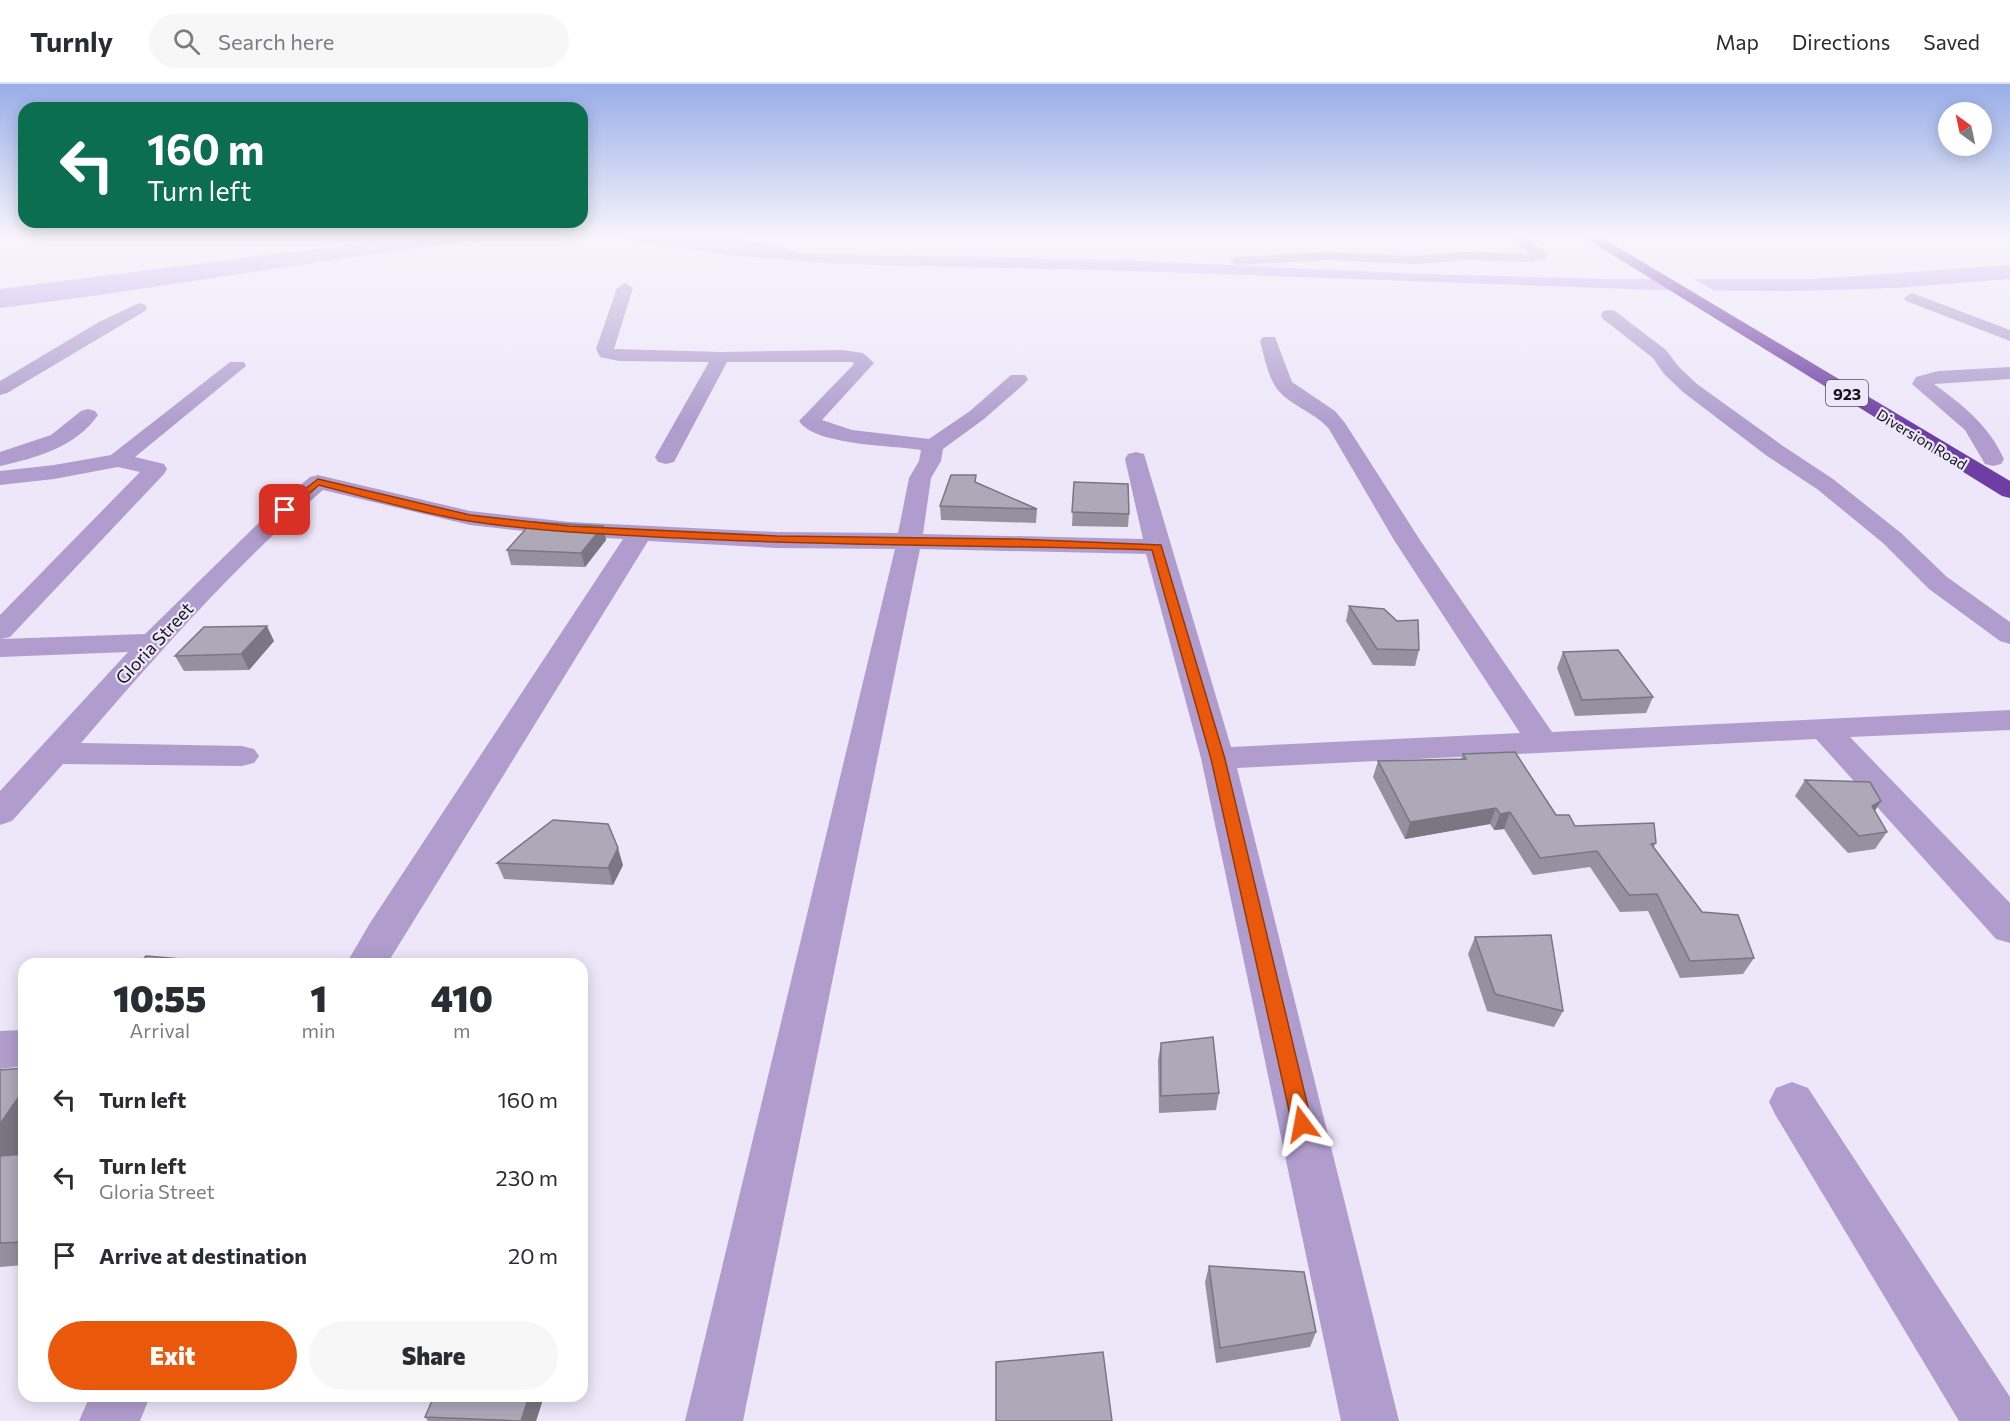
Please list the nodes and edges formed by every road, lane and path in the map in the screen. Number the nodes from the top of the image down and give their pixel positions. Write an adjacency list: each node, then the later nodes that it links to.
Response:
1 (622, 298): 9 (street)
2 (1688, 298): 22 (highway, Diversion Road / 923)
3 (1716, 298): 20 (highway, Diversion Road / 923)
4 (1916, 298): 7 (street)
5 (139, 308): 13 (street)
6 (1610, 315): 27 (street)
7 (2010, 336)
8 (1269, 341): 32 (street)
9 (721, 357): 15 (street); 16 (street)
10 (237, 366): 19 (street)
11 (2010, 373): 20 (street)
12 (1018, 379): 15 (street)
13 (0, 389)
14 (88, 414): 17 (street)
15 (933, 446): 24 (street)
16 (666, 457)
17 (0, 459)
18 (1136, 459): 25 (street)
19 (118, 460): 21 (street); 26 (street)
20 (2002, 464)
21 (0, 478)
22 (2010, 491)
23 (640, 533): 24 (street); 28 (street, Gloria Street); 38 (street)
24 (909, 542): 25 (street); 44 (street)
25 (1157, 547): 35 (street)
26 (0, 631)
27 (2010, 635)
28 (153, 642): 29 (street); 33 (street, Gloria Street)
29 (0, 648)
30 (2010, 720): 31 (street)
31 (1824, 729): 32 (street); 37 (street)
32 (1543, 743): 35 (street)
33 (54, 753): 34 (street); 36 (street, Gloria Street)
34 (242, 756)
35 (1218, 759): 45 (street)
36 (0, 813)
37 (2010, 928)
38 (370, 958)
39 (18, 1048): 40 (street)
40 (0, 1050)
41 (1792, 1102): 46 (street)
42 (119, 1402): 43 (street)
43 (108, 1421)
44 (714, 1421)
45 (1370, 1421)
46 (1992, 1421)

